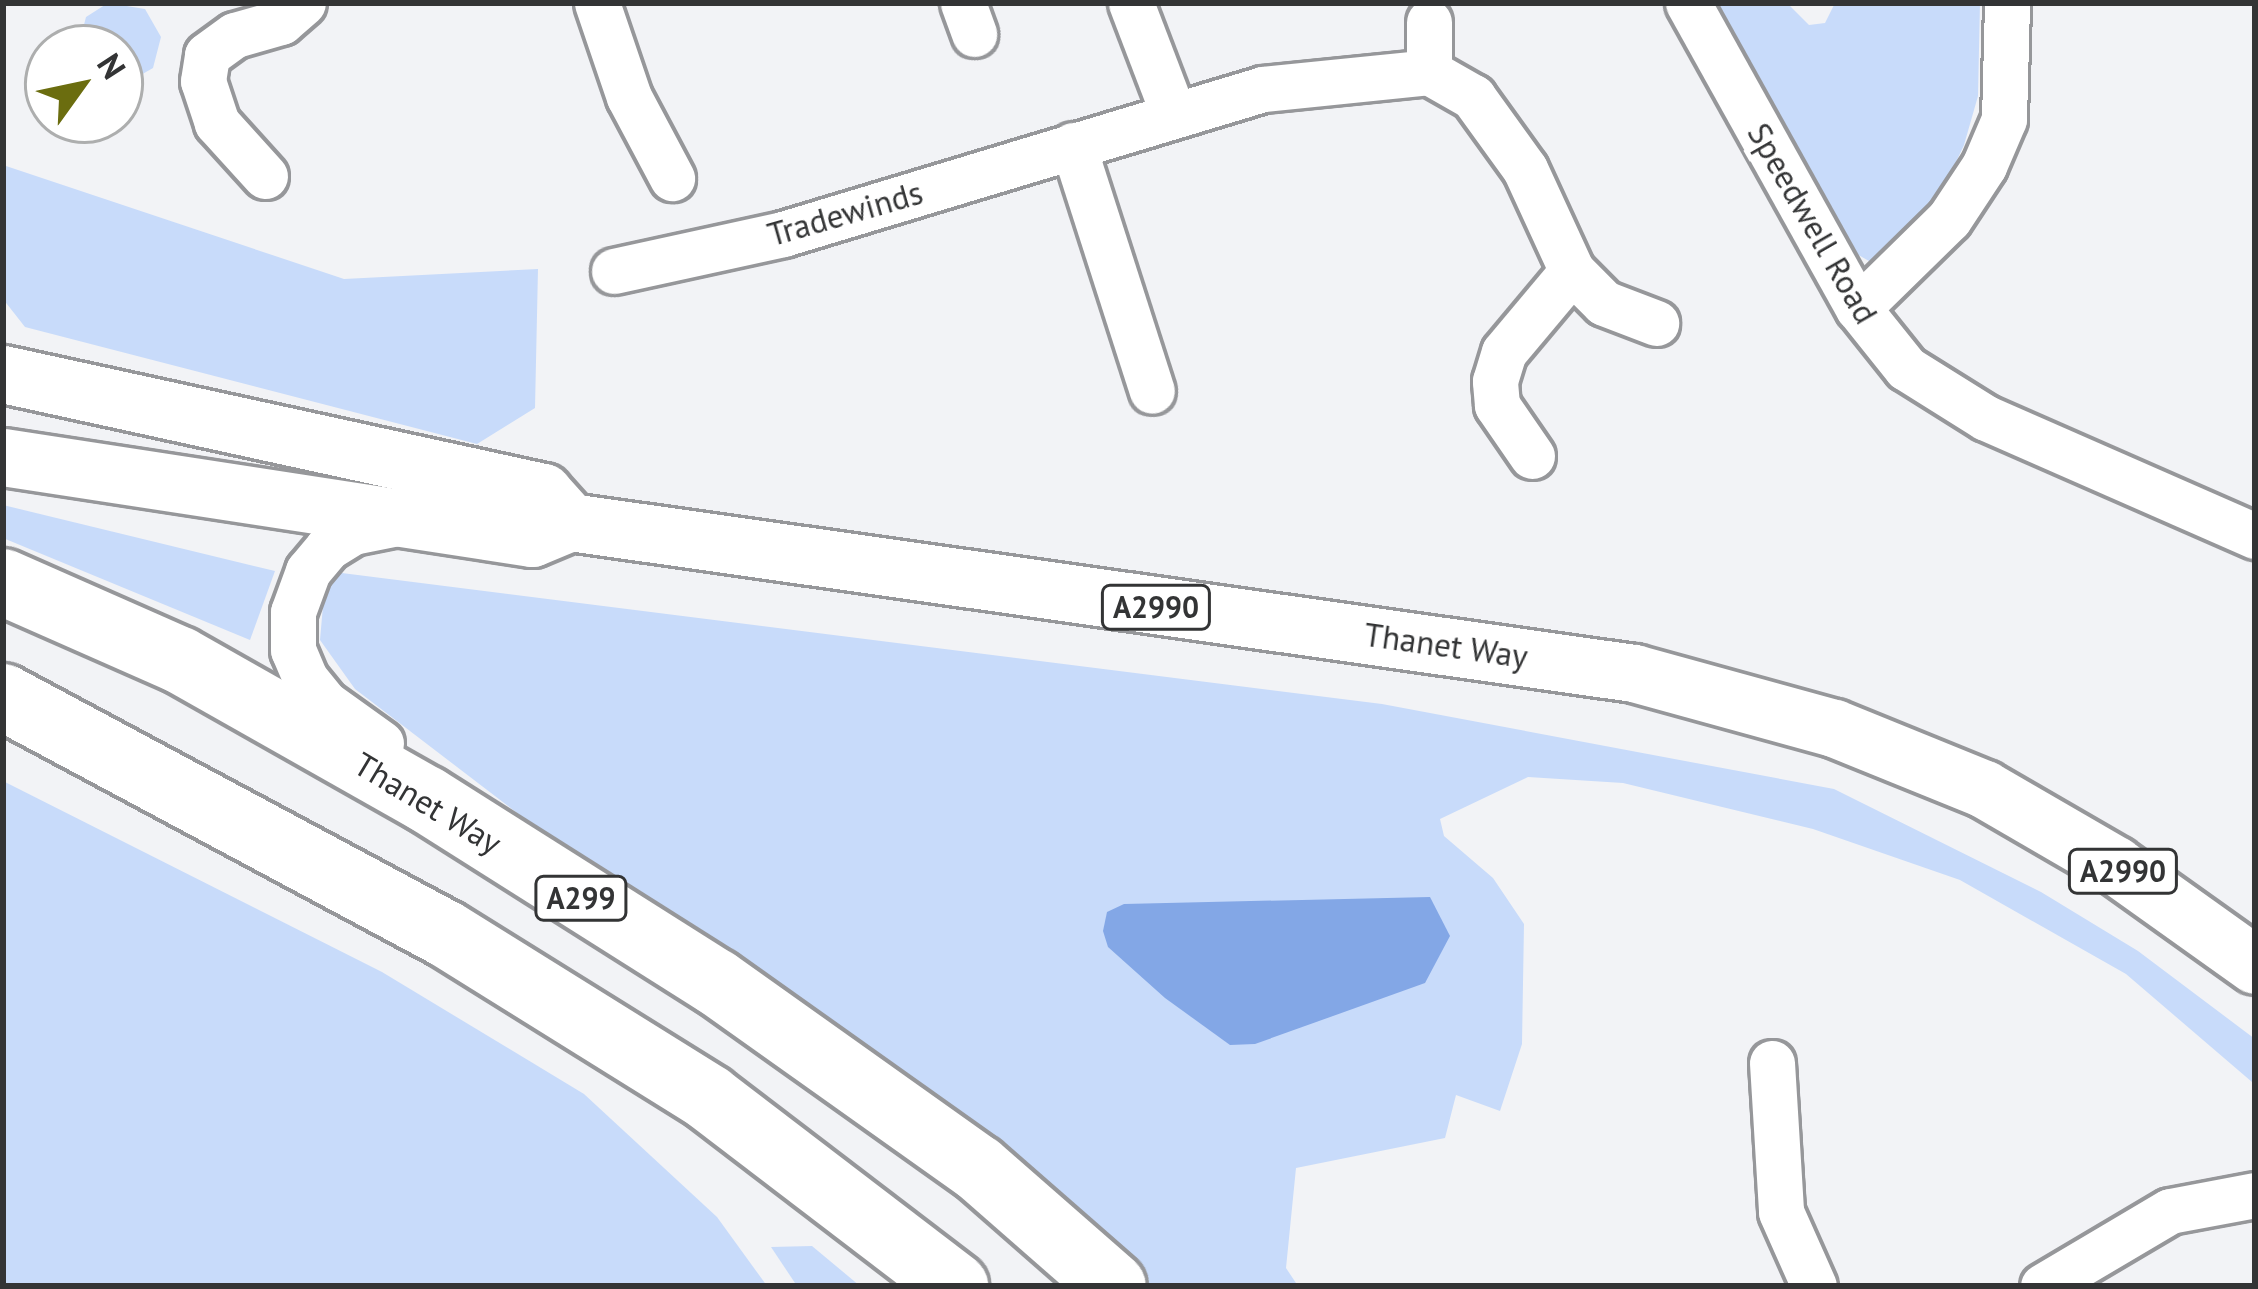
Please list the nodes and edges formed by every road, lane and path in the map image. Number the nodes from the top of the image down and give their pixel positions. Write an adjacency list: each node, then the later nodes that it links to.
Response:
1 (303, 3): 10 (street)
2 (597, 3): 11 (street)
3 (1130, 3): 8 (street)
4 (1688, 3): 14 (street, Speedwell Road)
5 (2007, 3): 14 (street)
6 (1429, 22): 7 (street)
7 (1430, 72): 8 (street, Tradewinds); 13 (street)
8 (1173, 113): 9 (street, Tradewinds)
9 (1073, 145): 12 (street, Tradewinds); 17 (street)
10 (265, 176)
11 (672, 178)
12 (614, 271)
13 (1571, 271): 15 (street); 18 (street)
14 (1858, 308): 20 (street, Speedwell Road)
15 (1656, 323)
16 (3, 374): 22 (main road, Thanet Way / A2990)
17 (1152, 391)
18 (1532, 456)
19 (3, 458): 21 (main road, Thanet Way / A2990)
20 (2249, 518)
21 (412, 520): 22 (main road, Thanet Way / A2990); 26 (street)
22 (570, 522): 25 (main road, Thanet Way / A2990)
23 (3, 582): 26 (highway, Thanet Way / A299)
24 (3, 697): 29 (highway)
25 (2255, 965)
26 (716, 982): 30 (highway, Thanet Way / A299)
27 (1772, 1063): 31 (street)
28 (2255, 1195): 32 (street)
29 (955, 1286)
30 (1113, 1286)
31 (1814, 1286)
32 (2043, 1286)

